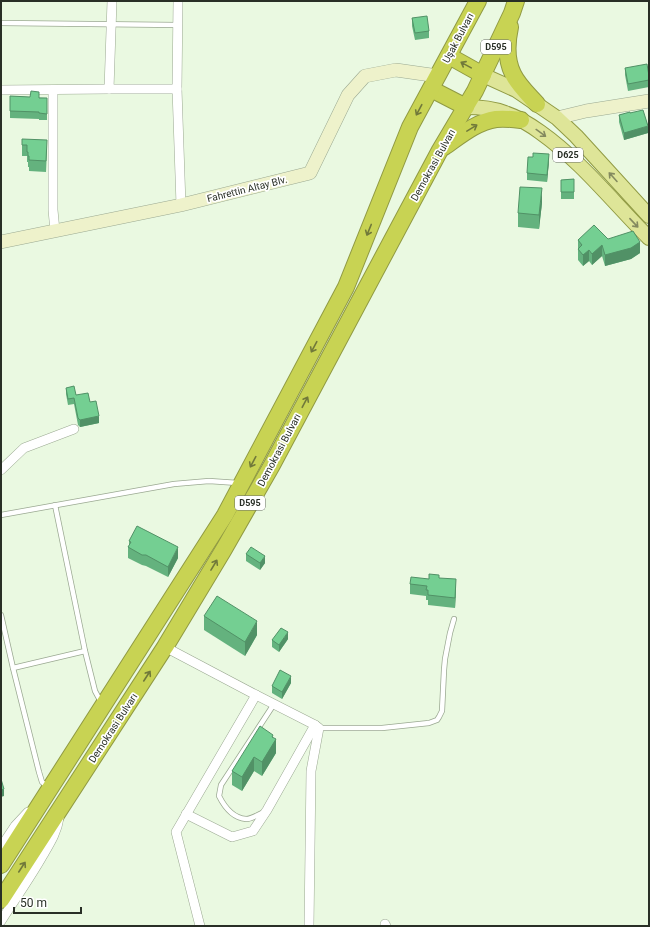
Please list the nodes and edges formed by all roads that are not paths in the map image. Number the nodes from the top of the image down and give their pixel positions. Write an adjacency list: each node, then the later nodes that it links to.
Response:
1 (112, 1): 6 (street)
2 (178, 1): 7 (street)
3 (478, 1): 8 (highway, Uşak Bulvarı / D595)
4 (514, 7): 9 (highway, D595); 16 (highway)
5 (1, 23): 6 (lane)
6 (111, 24): 7 (lane); 11 (street)
7 (178, 25): 12 (street)
8 (448, 56): 9 (highway, one-way to 8); 10 (highway, Uşak Bulvarı / D595)
9 (483, 75): 16 (main road, D625); 17 (highway, Demokrasi Bulvarı / D595)
10 (434, 82): 17 (highway); 21 (street, Fahrettin Altay Blv.); 28 (highway, Demokrasi Bulvarı / D595, one-way to 28)
11 (109, 89): 12 (street); 14 (street)
12 (177, 89): 21 (street)
13 (1, 90): 14 (street)
14 (53, 90): 23 (street)
15 (649, 101): 18 (street)
16 (537, 104): 18 (main road, D625)
17 (466, 107): 19 (main road, D625); 20 (highway, Demokrasi Bulvarı / D595)
18 (557, 118): 22 (main road, D625, one-way to 18)
19 (521, 120): 20 (highway, one-way to 19); 24 (main road, D625, one-way to 24)
20 (440, 150): 33 (highway, Demokrasi Bulvarı / D595, one-way to 20)
21 (181, 205): 23 (street, Fahrettin Altay Blv.)
22 (649, 216)
23 (56, 231): 25 (street, Fahrettin Altay Blv.)
24 (649, 238)
25 (1, 242)
26 (74, 429): 27 (street)
27 (1, 470)
28 (242, 483): 29 (lane); 38 (highway, Demokrasi Bulvarı / D595)
29 (55, 505): 30 (lane); 34 (lane)
30 (1, 515)
31 (1, 615): 35 (lane)
32 (454, 619): 39 (lane)
33 (165, 647): 36 (street); 42 (highway, Demokrasi Bulvarı / D595, one-way to 33)
34 (85, 651): 35 (lane); 38 (lane)
35 (13, 668): 40 (lane)
36 (256, 695): 37 (street); 44 (street)
37 (274, 704): 39 (street); 43 (lane)
38 (104, 705): 40 (highway, Demokrasi Bulvarı / D595)
39 (317, 727): 43 (street); 50 (street)
40 (50, 789): 41 (highway, Demokrasi Bulvarı / D595)
41 (41, 803): 45 (street); 46 (highway, Demokrasi Bulvarı / D595)
42 (60, 808): 47 (highway, Demokrasi Bulvarı / D595, one-way to 42); 48 (street)
43 (267, 810): 44 (street)
44 (186, 814): 49 (street)
45 (1, 847)
46 (1, 865)
47 (1, 900)
48 (1, 921)
49 (200, 926)
50 (309, 926)

